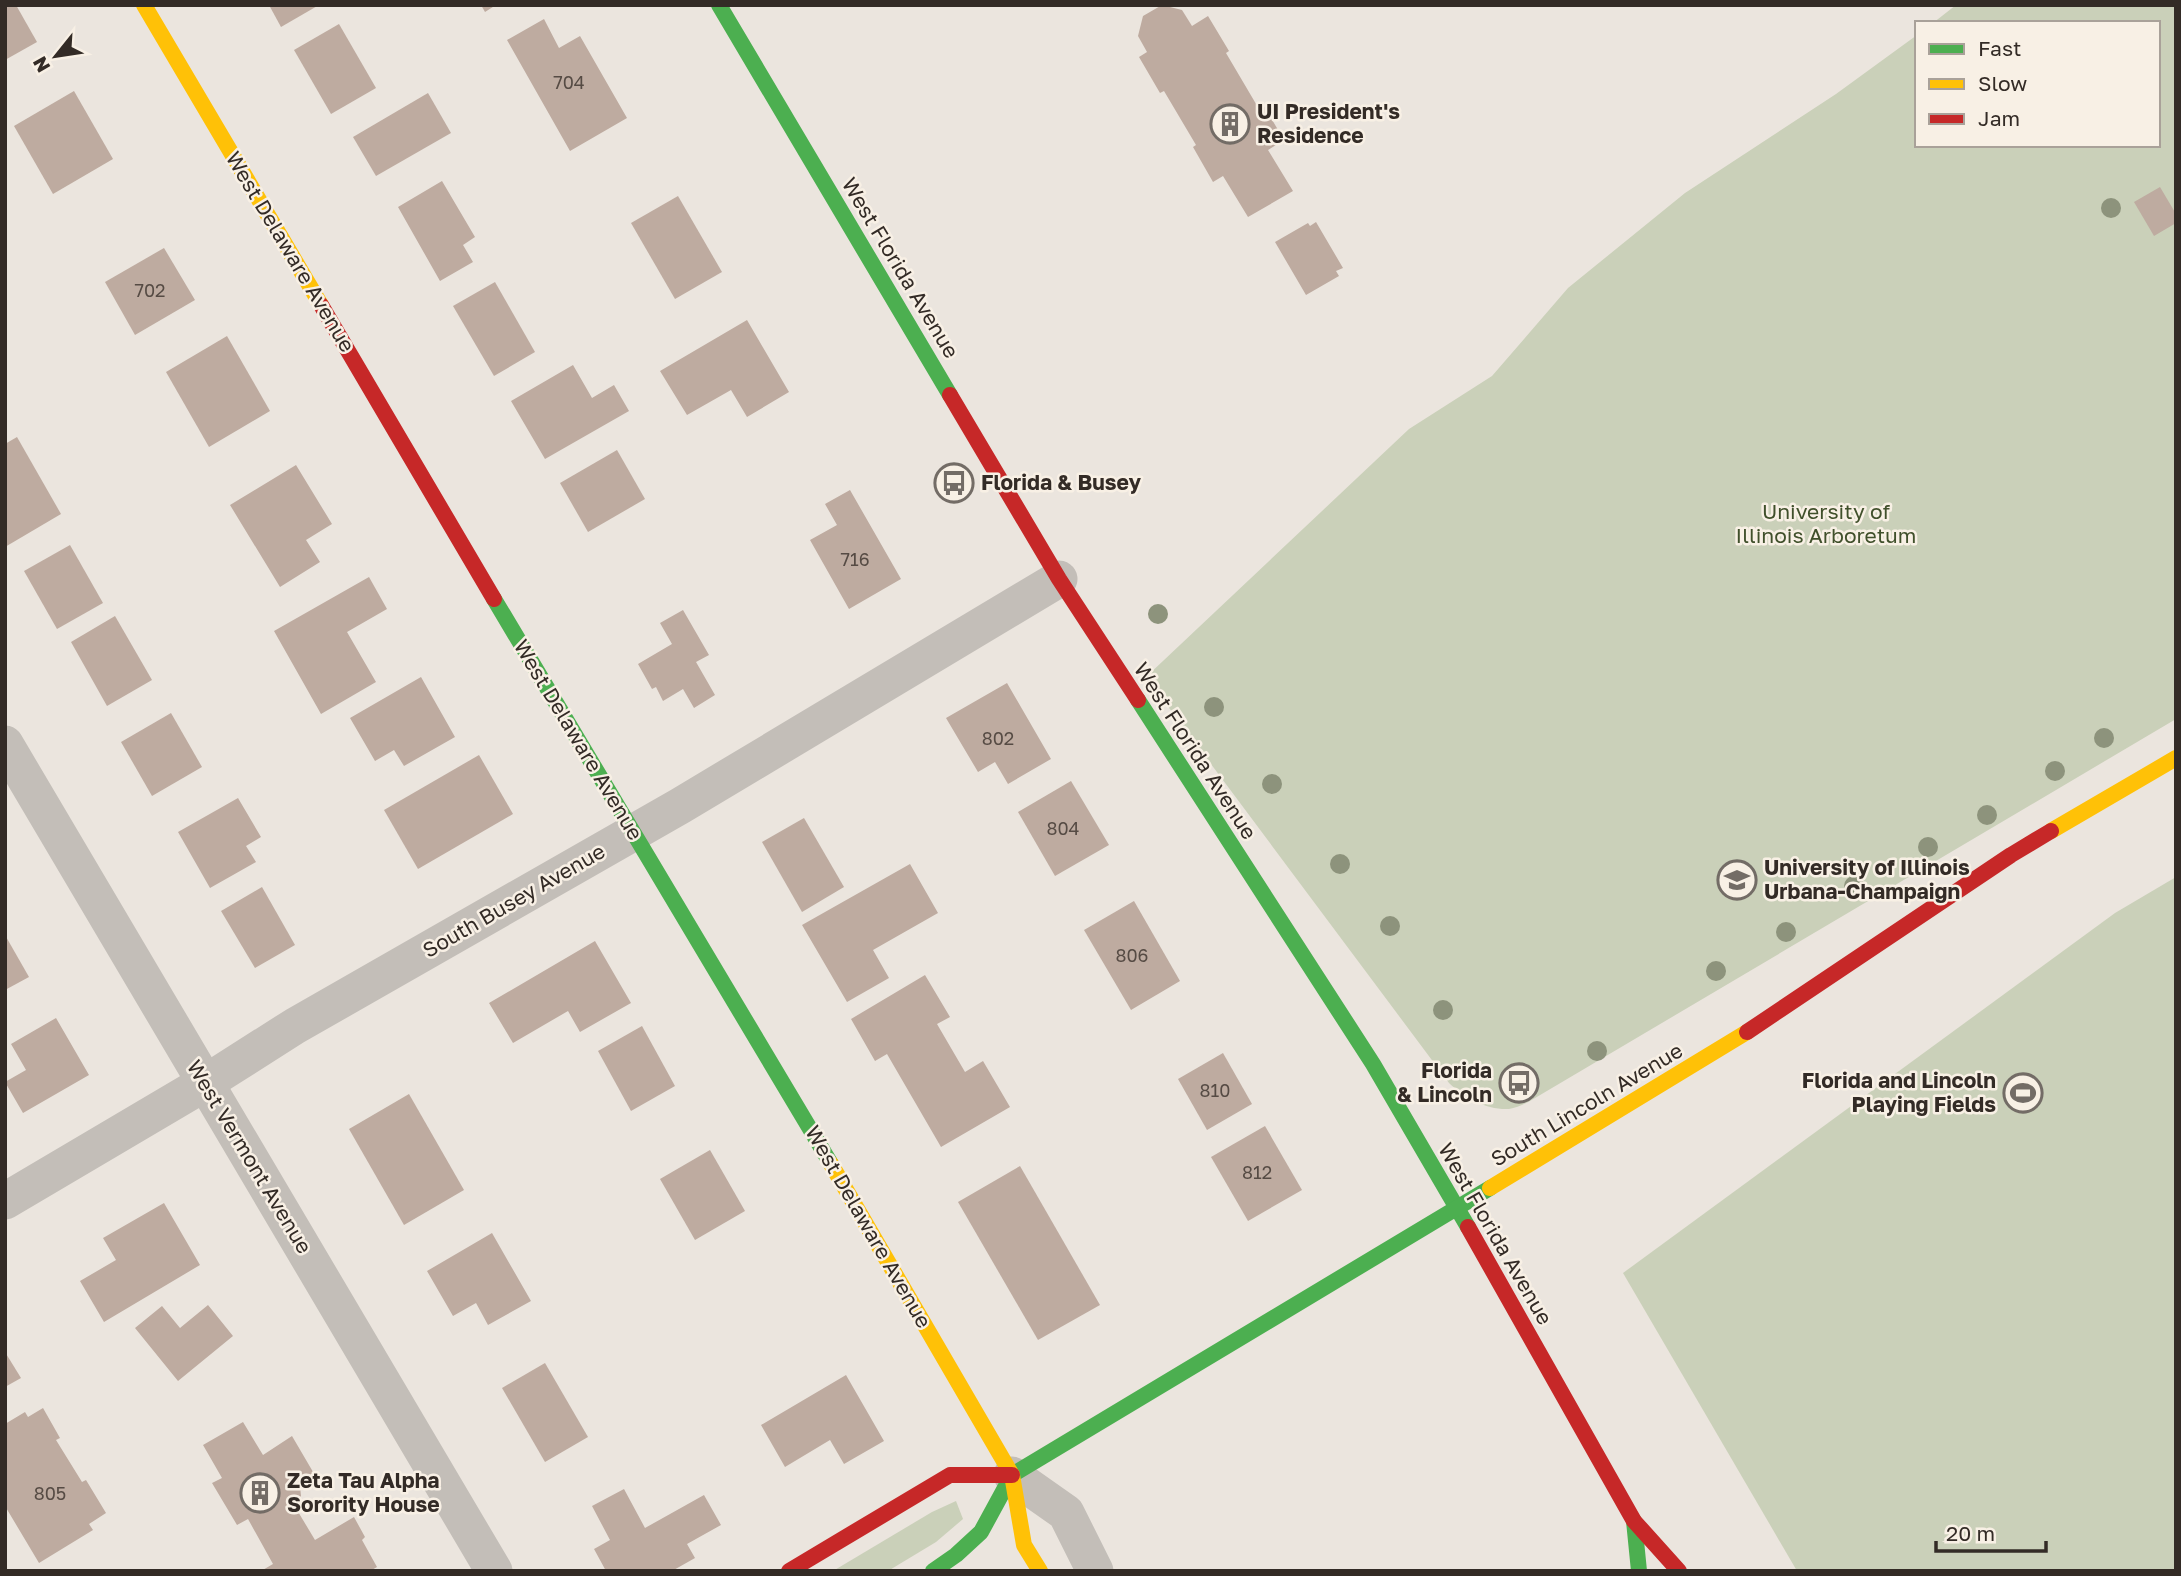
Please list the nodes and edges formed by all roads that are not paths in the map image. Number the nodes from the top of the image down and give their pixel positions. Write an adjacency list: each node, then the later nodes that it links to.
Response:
1 (144, 5): 6 (main road, West Delaware Avenue)
2 (719, 5): 3 (main road, West Florida Avenue)
3 (1059, 579): 6 (street, South Busey Avenue); 9 (main road, West Florida Avenue)
4 (5, 744): 7 (street, West Vermont Avenue)
5 (2176, 758): 9 (main road, South Lincoln Avenue)
6 (634, 833): 7 (street, South Busey Avenue); 10 (main road, West Delaware Avenue)
7 (205, 1083): 8 (street, South Busey Avenue); 12 (street, West Vermont Avenue)
8 (5, 1202)
9 (1457, 1208): 10 (main road, South Lincoln Avenue); 11 (main road, West Florida Avenue)
10 (1012, 1475): 13 (main road); 14 (main road); 15 (main road, West Delaware Avenue); 16 (street, West Delaware Avenue)
11 (1634, 1521): 17 (main road, West Florida Avenue); 18 (main road, West Florida Avenue)
12 (494, 1571)
13 (789, 1571)
14 (933, 1571)
15 (1040, 1571)
16 (1095, 1571)
17 (1639, 1571)
18 (1679, 1571)

